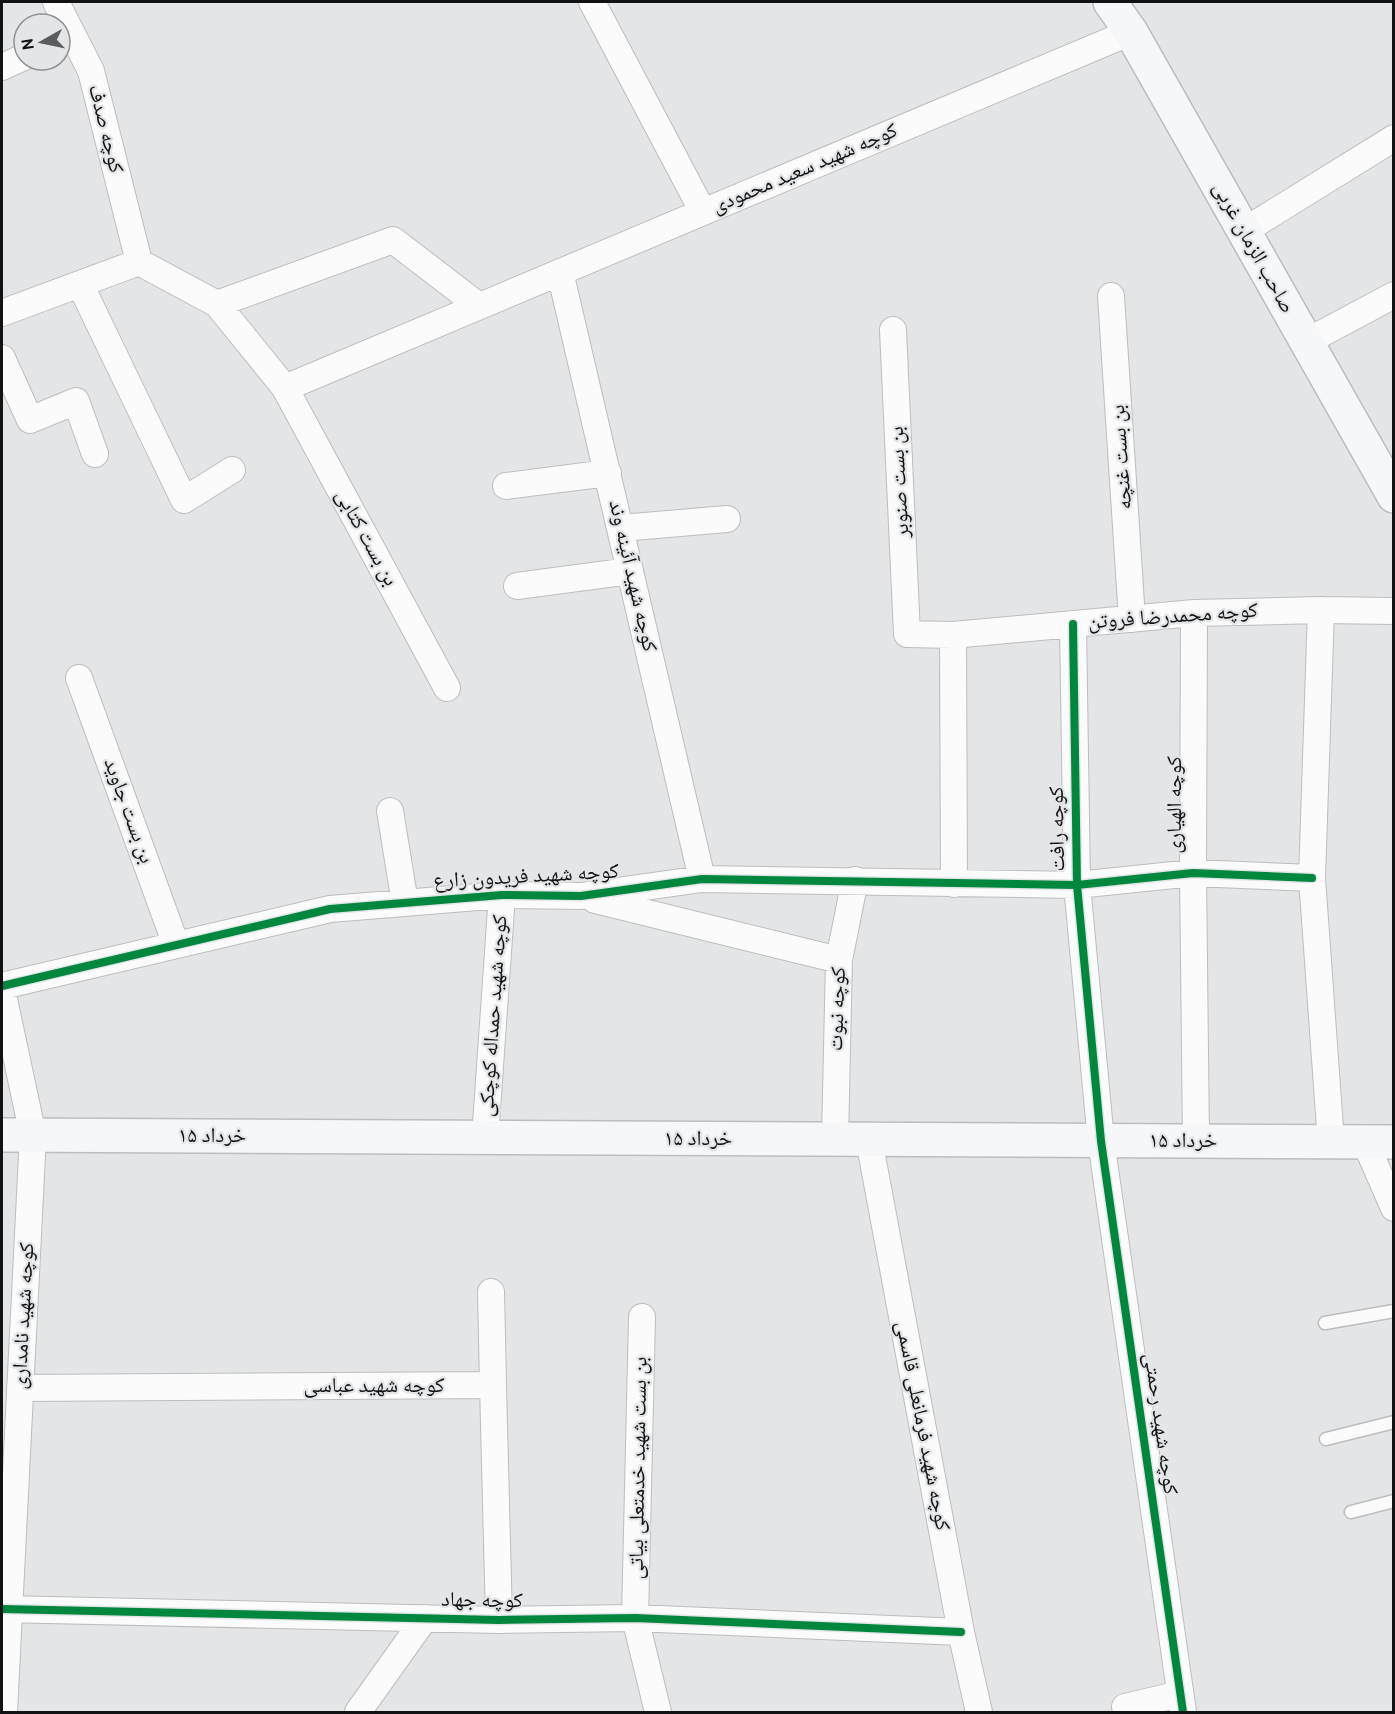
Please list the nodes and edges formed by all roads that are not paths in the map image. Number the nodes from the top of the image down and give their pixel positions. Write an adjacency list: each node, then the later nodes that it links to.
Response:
1 (592, 2): 6 (street)
2 (1110, 2): 3 (main road, صاحب الزمان غربی)
3 (1131, 32): 6 (street, کوچه شهید سعید محمودی); 7 (main road, صاحب الزمان غربی)
4 (72, 46): 8 (street, کوچه صدف)
5 (1394, 138): 7 (street)
6 (703, 212): 9 (street, کوچه شهید سعید محمودی)
7 (1244, 231): 17 (main road, صاحب الزمان غربی)
8 (139, 262): 10 (street); 13 (street)
9 (560, 272): 14 (street, کوچه شهید سعید محمودی); 22 (street, کوچه شهید آئینه وند)
10 (80, 284): 15 (street); 21 (street)
11 (1394, 295): 17 (street)
12 (1111, 296): 32 (street, بن بست غنچه)
13 (217, 304): 14 (street); 19 (street, بن بست کتابی)
14 (479, 306): 19 (street, کوچه شهید سعید محمودی)
15 (2, 313)
16 (893, 330): 34 (street, بن بست صنوبر)
17 (1306, 342): 23 (main road, صاحب الزمان غربی)
18 (2, 358): 20 (street)
19 (285, 388): 37 (street, بن بست کتابی)
20 (95, 454)
21 (232, 470)
22 (608, 473): 24 (street); 26 (street, کوچه شهید آئینه وند)
23 (1391, 484)
24 (506, 486)
25 (727, 519): 26 (street)
26 (621, 528): 27 (street, کوچه شهید آئینه وند)
27 (630, 571): 28 (street); 41 (street, کوچه شهید آئینه وند)
28 (518, 585)
29 (1321, 610): 30 (street, کوچه محمدرضا فروتن); 31 (street, کوچه محمدرضا فروتن); 40 (street)
30 (1394, 611)
31 (1194, 613): 32 (street, کوچه محمدرضا فروتن); 39 (street, کوچه الهیاری)
32 (1132, 619): 33 (street, کوچه محمدرضا فروتن)
33 (1073, 624): 35 (street, کوچه محمدرضا فروتن); 44 (street, کوچه رافت)
34 (907, 634): 35 (street, کوچه محمدرضا فروتن)
35 (953, 635): 43 (street)
36 (79, 678): 48 (street, بن بست جاوید)
37 (447, 688)
38 (390, 811): 47 (street)
39 (1193, 873): 40 (street, کوچه شهید فریدون زارع); 44 (street, کوچه شهید فریدون زارع); 56 (street, کوچه الهیاری)
40 (1311, 878): 57 (street)
41 (702, 879): 42 (street, کوچه شهید فریدون زارع); 46 (street, کوچه شهید فریدون زارع)
42 (855, 880): 43 (street, کوچه شهید فریدون زارع); 49 (street, کوچه نبوت)
43 (954, 884): 44 (street, کوچه شهید فریدون زارع)
44 (1077, 885): 55 (street, کوچه رافت)
45 (502, 895): 46 (street, کوچه شهید فریدون زارع); 47 (street, کوچه شهید فریدون زارع); 52 (street, کوچه شهید حمداله کوچکی)
46 (580, 896): 49 (street, کوچه شهید فریدون زارع)
47 (405, 903): 48 (street, کوچه شهید فریدون زارع)
48 (176, 945): 50 (street, کوچه شهید فریدون زارع)
49 (839, 960): 53 (street, کوچه نبوت)
50 (2, 988): 51 (street, کوچه شهید نامداری)
51 (17, 1135): 52 (main road, ۱۵ خرداد); 65 (street, کوچه شهید نامداری)
52 (485, 1138): 53 (main road, ۱۵ خرداد)
53 (835, 1139): 54 (main road, ۱۵ خرداد)
54 (868, 1140): 55 (main road, ۱۵ خرداد); 74 (street, کوچه شهید فرمانعلی قاسمی)
55 (1101, 1141): 56 (main road, ۱۵ خرداد); 75 (street, کوچه شهید رحمتی)
56 (1196, 1142): 57 (main road, ۱۵ خرداد)
57 (1331, 1142): 58 (main road, ۱۵ خرداد)
58 (1379, 1142): 59 (street)
59 (1394, 1208)
60 (491, 1292): 64 (street)
61 (1394, 1311): 63 (lane)
62 (642, 1317): 72 (street, بن بست شهید خدمتعلی بیاتی)
63 (1325, 1323)
64 (493, 1385): 65 (street, کوچه شهید عباسی); 73 (street)
65 (20, 1388): 70 (street, کوچه شهید نامداری)
66 (1394, 1422): 67 (lane)
67 (1326, 1439)
68 (1394, 1501): 69 (lane)
69 (1351, 1512)
70 (5, 1609): 71 (street, کوچه جهاد); 77 (street, کوچه شهید نامداری)
71 (425, 1618): 73 (street, کوچه جهاد); 78 (street)
72 (635, 1618): 73 (street, کوچه جهاد); 74 (street, کوچه جهاد); 79 (street, بن بست شهید خدمتعلی بیاتی)
73 (499, 1620)
74 (961, 1632): 80 (street, کوچه شهید فرمانعلی قاسمی)
75 (1181, 1703): 76 (street)
76 (1125, 1707)
77 (4, 1713)
78 (358, 1713)
79 (658, 1713)
80 (979, 1713)

